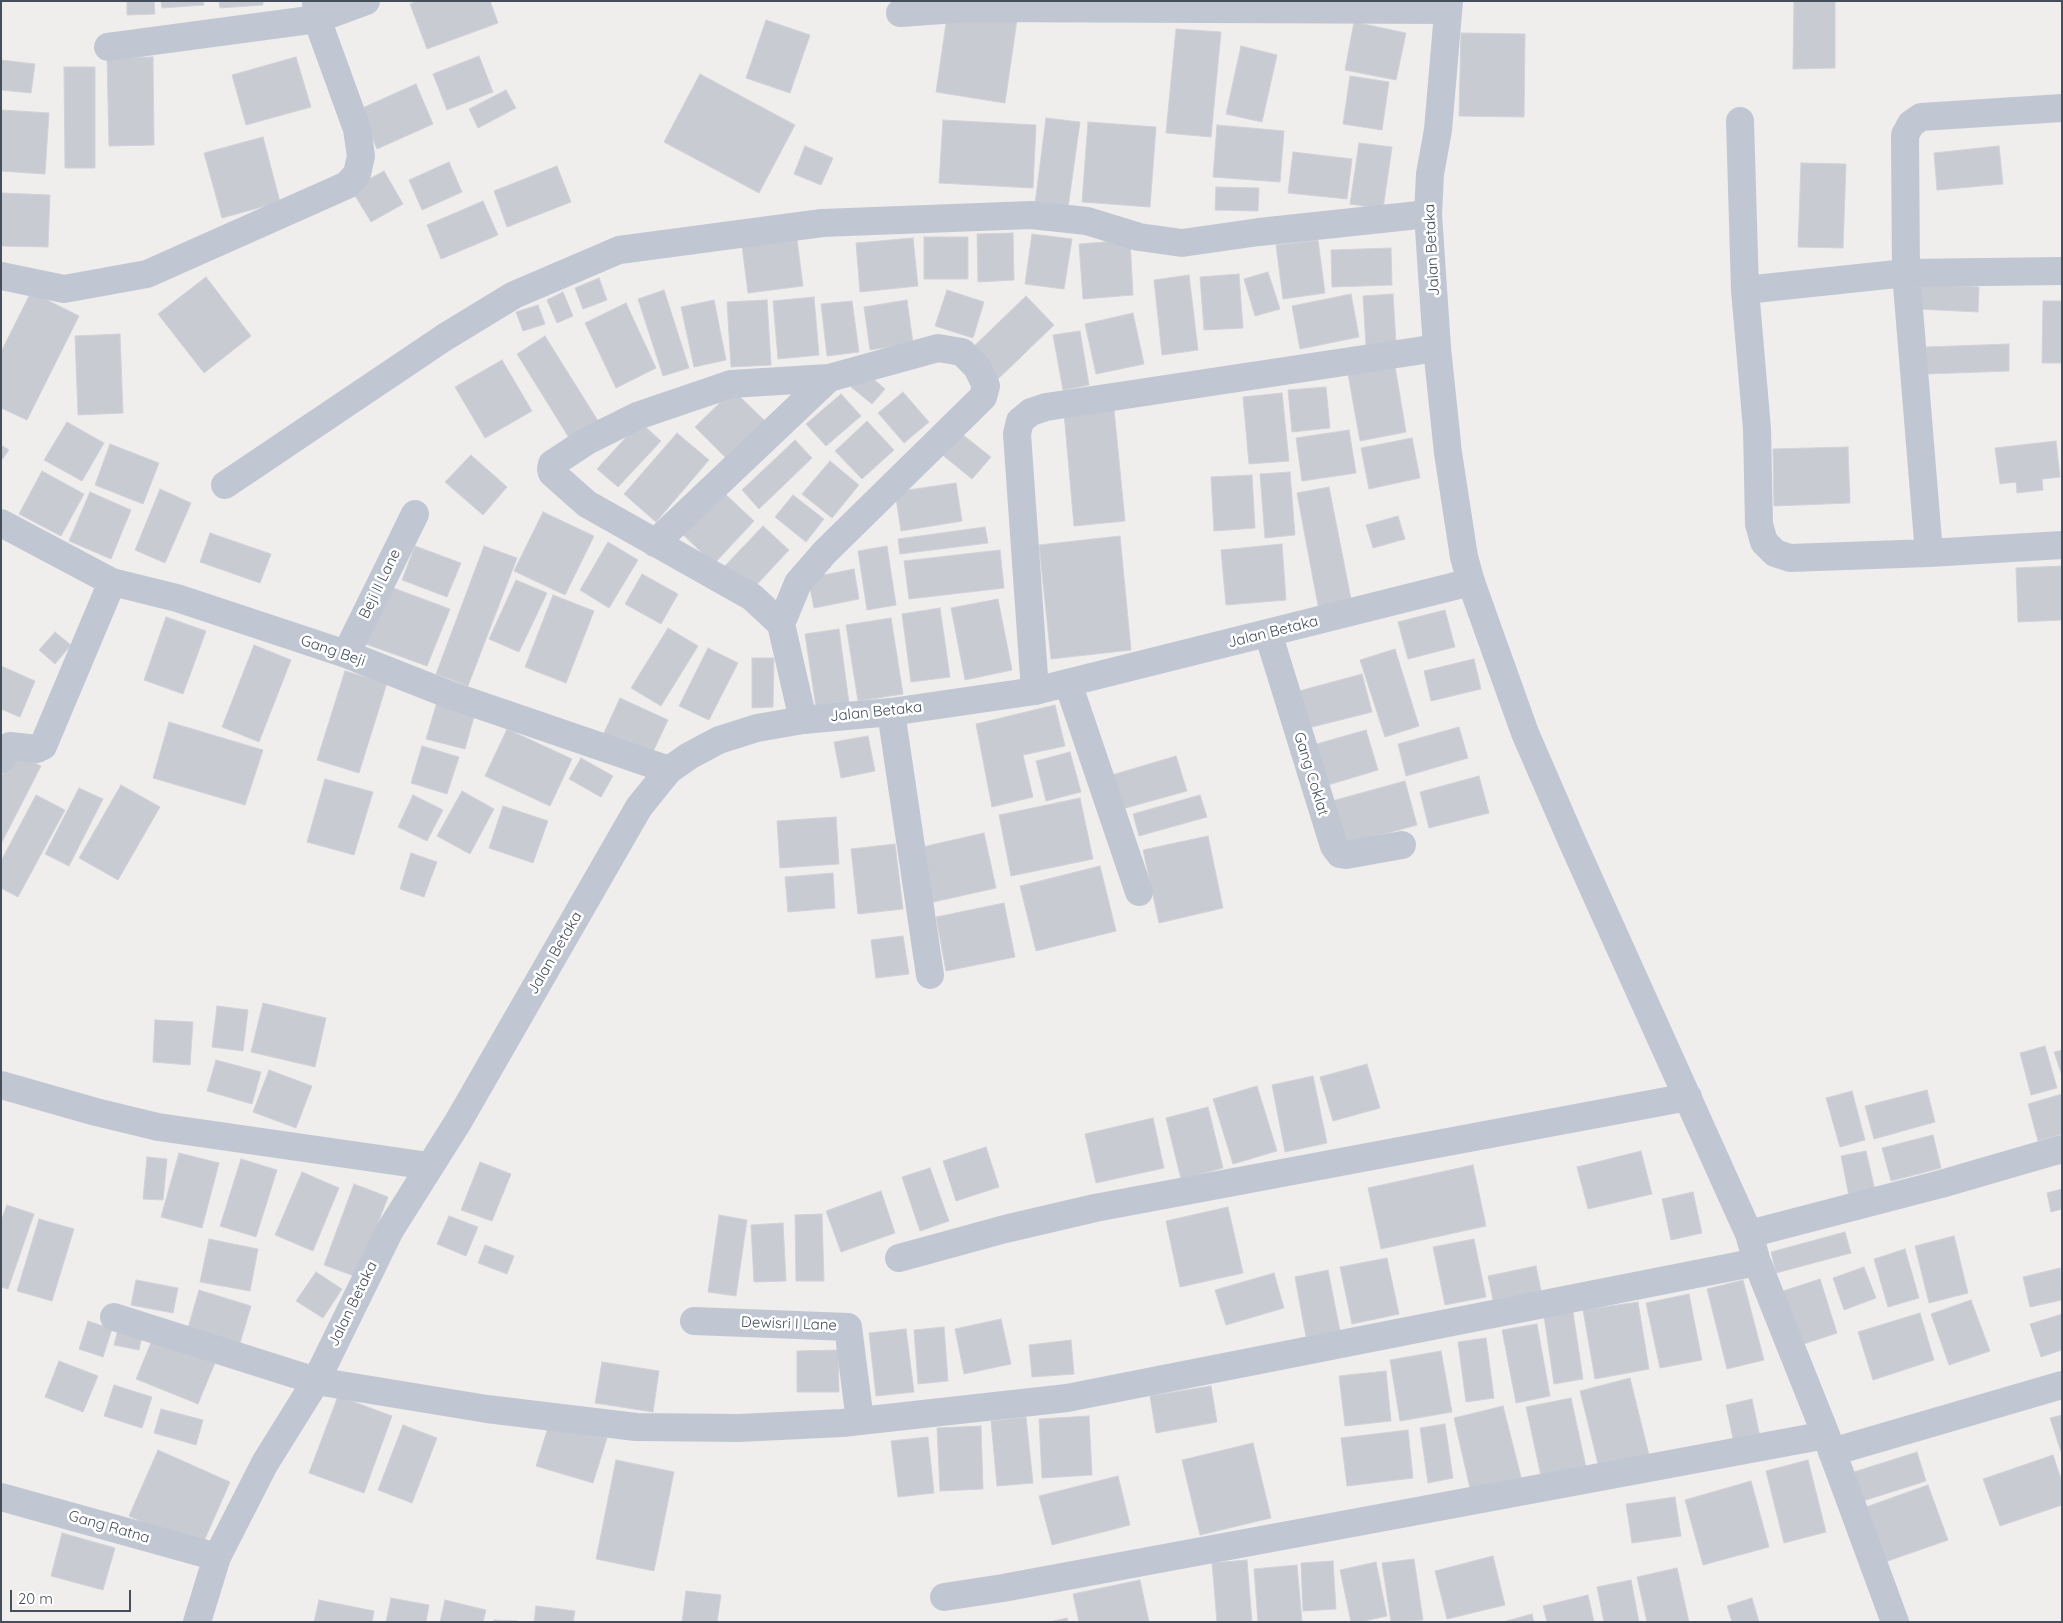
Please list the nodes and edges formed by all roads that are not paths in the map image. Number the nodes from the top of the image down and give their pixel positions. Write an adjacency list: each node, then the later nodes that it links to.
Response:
1 (366, 1): 3 (street)
2 (1448, 6): 4 (street); 8 (street, Jalan Betaka)
3 (317, 10): 5 (street); 11 (street)
4 (900, 13)
5 (108, 47)
6 (2062, 108): 10 (street)
7 (1740, 121): 12 (street)
8 (1428, 214): 13 (street, Jalan Betaka); 15 (street)
9 (2062, 271): 10 (street)
10 (1906, 273): 12 (street); 20 (street)
11 (1, 276)
12 (1744, 290): 20 (street)
13 (1437, 348): 22 (street, Jalan Betaka); 27 (street)
14 (829, 378): 18 (street); 18 (street); 23 (street)
15 (225, 485)
16 (414, 514): 25 (street, Beji II Lane)
17 (1, 523): 21 (street, Gang Beji)
18 (655, 543): 23 (street)
19 (2062, 545): 20 (street)
20 (1929, 553)
21 (112, 582): 25 (street, Gang Beji); 30 (street)
22 (1471, 582): 24 (street, Jalan Betaka); 36 (street)
23 (781, 624): 29 (street)
24 (1268, 633): 26 (street, Jalan Betaka); 32 (street, Gang Coklat)
25 (346, 654): 31 (street, Gang Beji)
26 (1068, 683): 27 (street, Jalan Betaka); 33 (street)
27 (1035, 691): 28 (street, Jalan Betaka)
28 (891, 712): 29 (street, Jalan Betaka); 34 (street)
29 (803, 720): 31 (street, Jalan Betaka)
30 (1, 760)
31 (669, 770): 38 (street, Jalan Betaka)
32 (1402, 845)
33 (1139, 892)
34 (930, 976)
35 (1, 1085): 38 (street)
36 (1688, 1097): 39 (street); 40 (street)
37 (2062, 1149): 39 (street)
38 (429, 1166): 44 (street, Jalan Betaka)
39 (1749, 1234): 41 (street)
40 (898, 1258)
41 (1757, 1262): 46 (street); 47 (street)
42 (114, 1317): 44 (street)
43 (694, 1321): 46 (street, Dewisri I Lane)
44 (316, 1381): 46 (street); 49 (street, Jalan Betaka)
45 (2062, 1385): 47 (street)
46 (860, 1422)
47 (1829, 1443): 50 (street); 51 (street)
48 (1, 1497): 49 (street, Gang Ratna)
49 (217, 1557): 52 (street, Jalan Betaka)
50 (944, 1597)
51 (1887, 1621)
52 (196, 1622)

